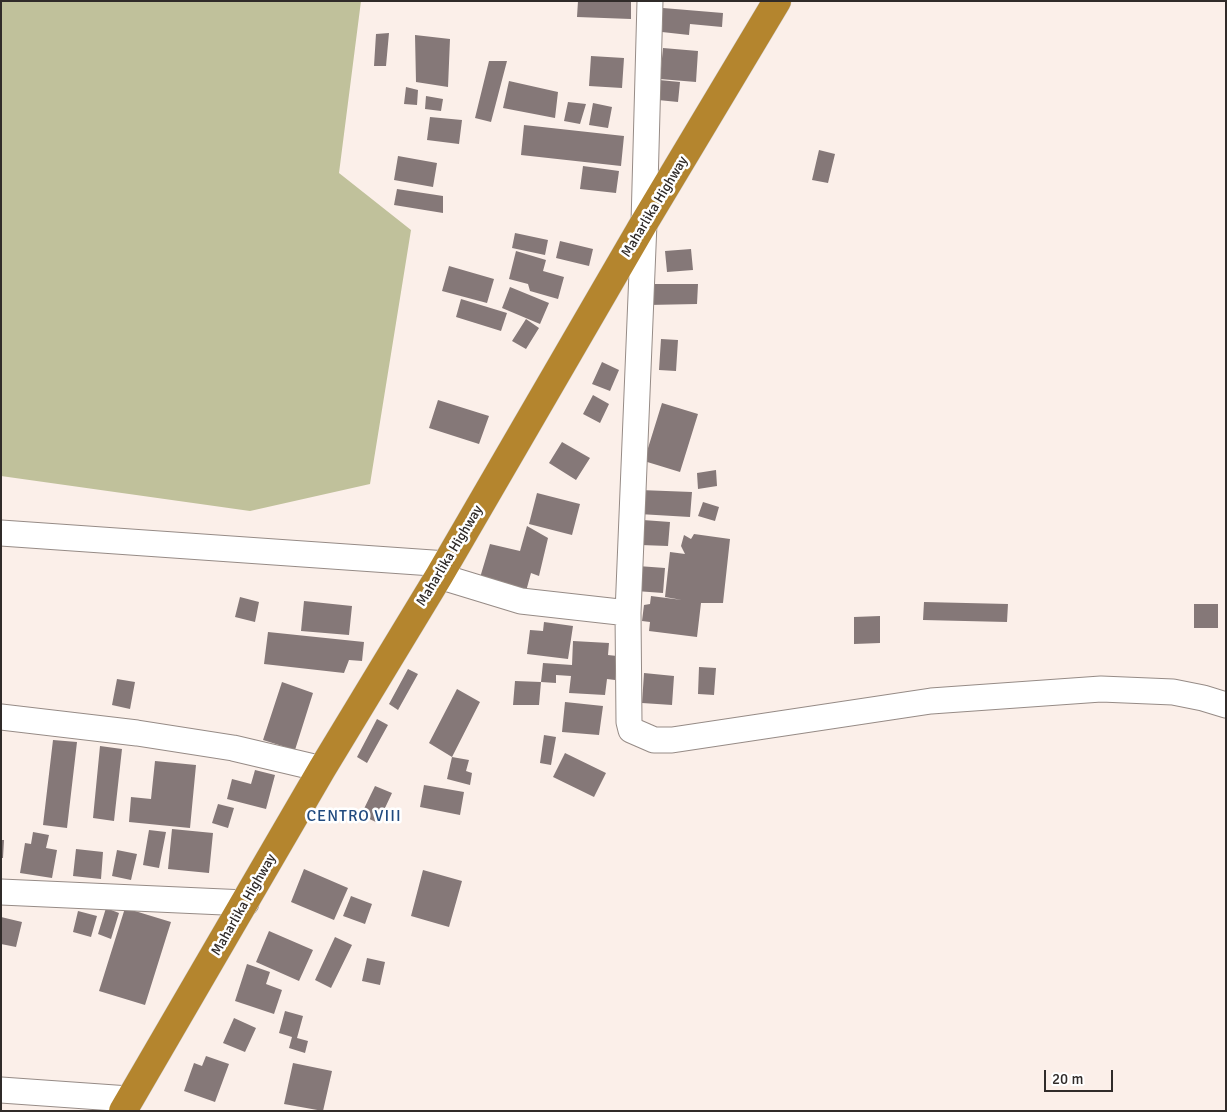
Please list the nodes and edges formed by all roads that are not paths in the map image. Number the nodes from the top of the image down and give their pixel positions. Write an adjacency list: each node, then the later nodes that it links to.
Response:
1 (650, 1): 3 (street)
2 (777, 1): 3 (highway, Maharlika Highway)
3 (644, 223): 5 (highway, Maharlika Highway); 6 (street)
4 (1, 533): 5 (street)
5 (443, 570): 6 (street); 9 (highway, Maharlika Highway)
6 (628, 613): 7 (street)
7 (1226, 705)
8 (1, 717): 9 (street)
9 (322, 770): 11 (highway, Maharlika Highway)
10 (1, 892): 11 (street)
11 (246, 903): 13 (highway, Maharlika Highway)
12 (1, 1090): 13 (street)
13 (126, 1105)

